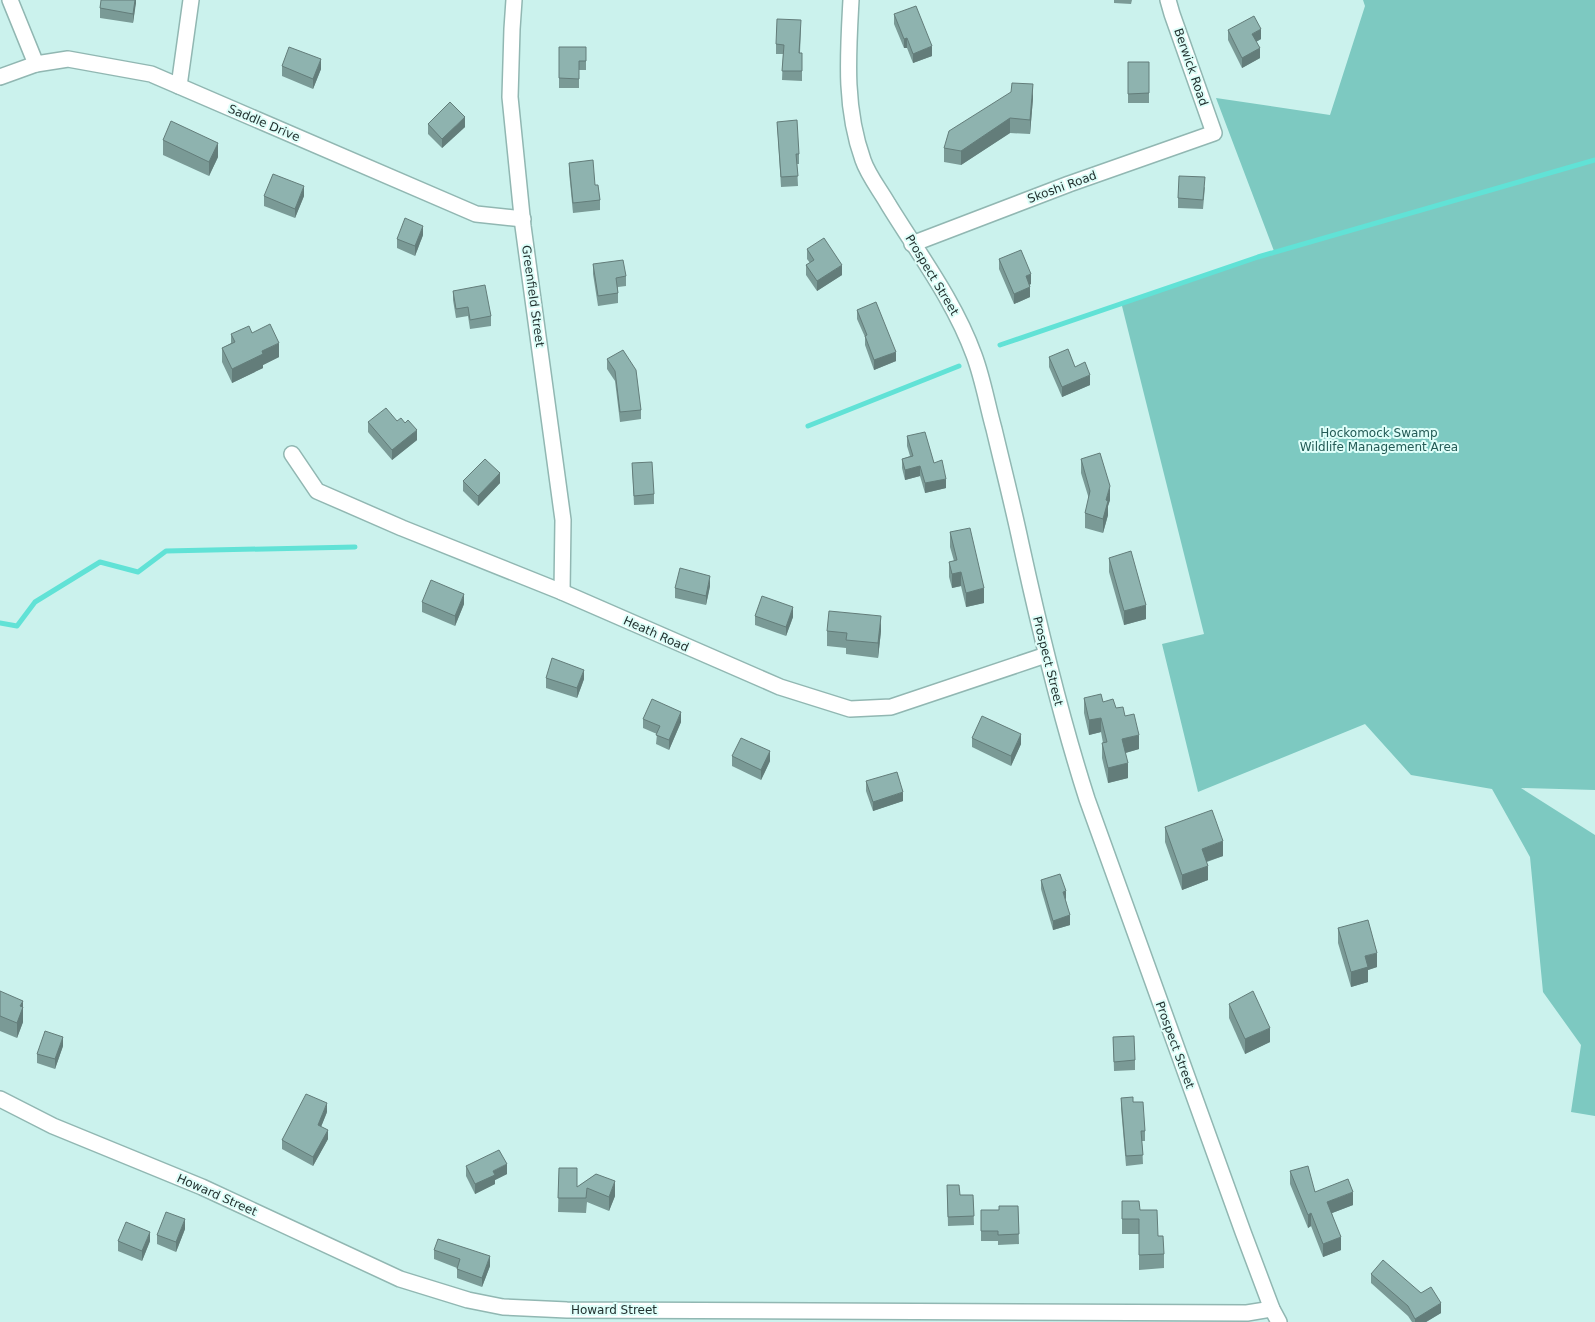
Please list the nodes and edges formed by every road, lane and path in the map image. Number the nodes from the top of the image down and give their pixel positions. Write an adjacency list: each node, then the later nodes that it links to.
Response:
1 (10, 0): 6 (street)
2 (192, 0): 8 (street)
3 (514, 0): 10 (street, Greenfield Street)
4 (852, 0): 11 (street, Prospect Street)
5 (1168, 0): 9 (street, Berwick Road)
6 (36, 64): 7 (street, Saddle Drive); 8 (street, Saddle Drive)
7 (0, 77)
8 (179, 86): 10 (street, Saddle Drive)
9 (1214, 133): 11 (street, Skoshi Road)
10 (523, 219): 13 (street, Greenfield Street)
11 (912, 244): 14 (street, Prospect Street)
12 (292, 454): 13 (street, Heath Road)
13 (562, 592): 14 (street, Heath Road)
14 (1046, 655): 16 (street, Prospect Street)
15 (0, 1099): 16 (street, Howard Street)
16 (1276, 1316)

